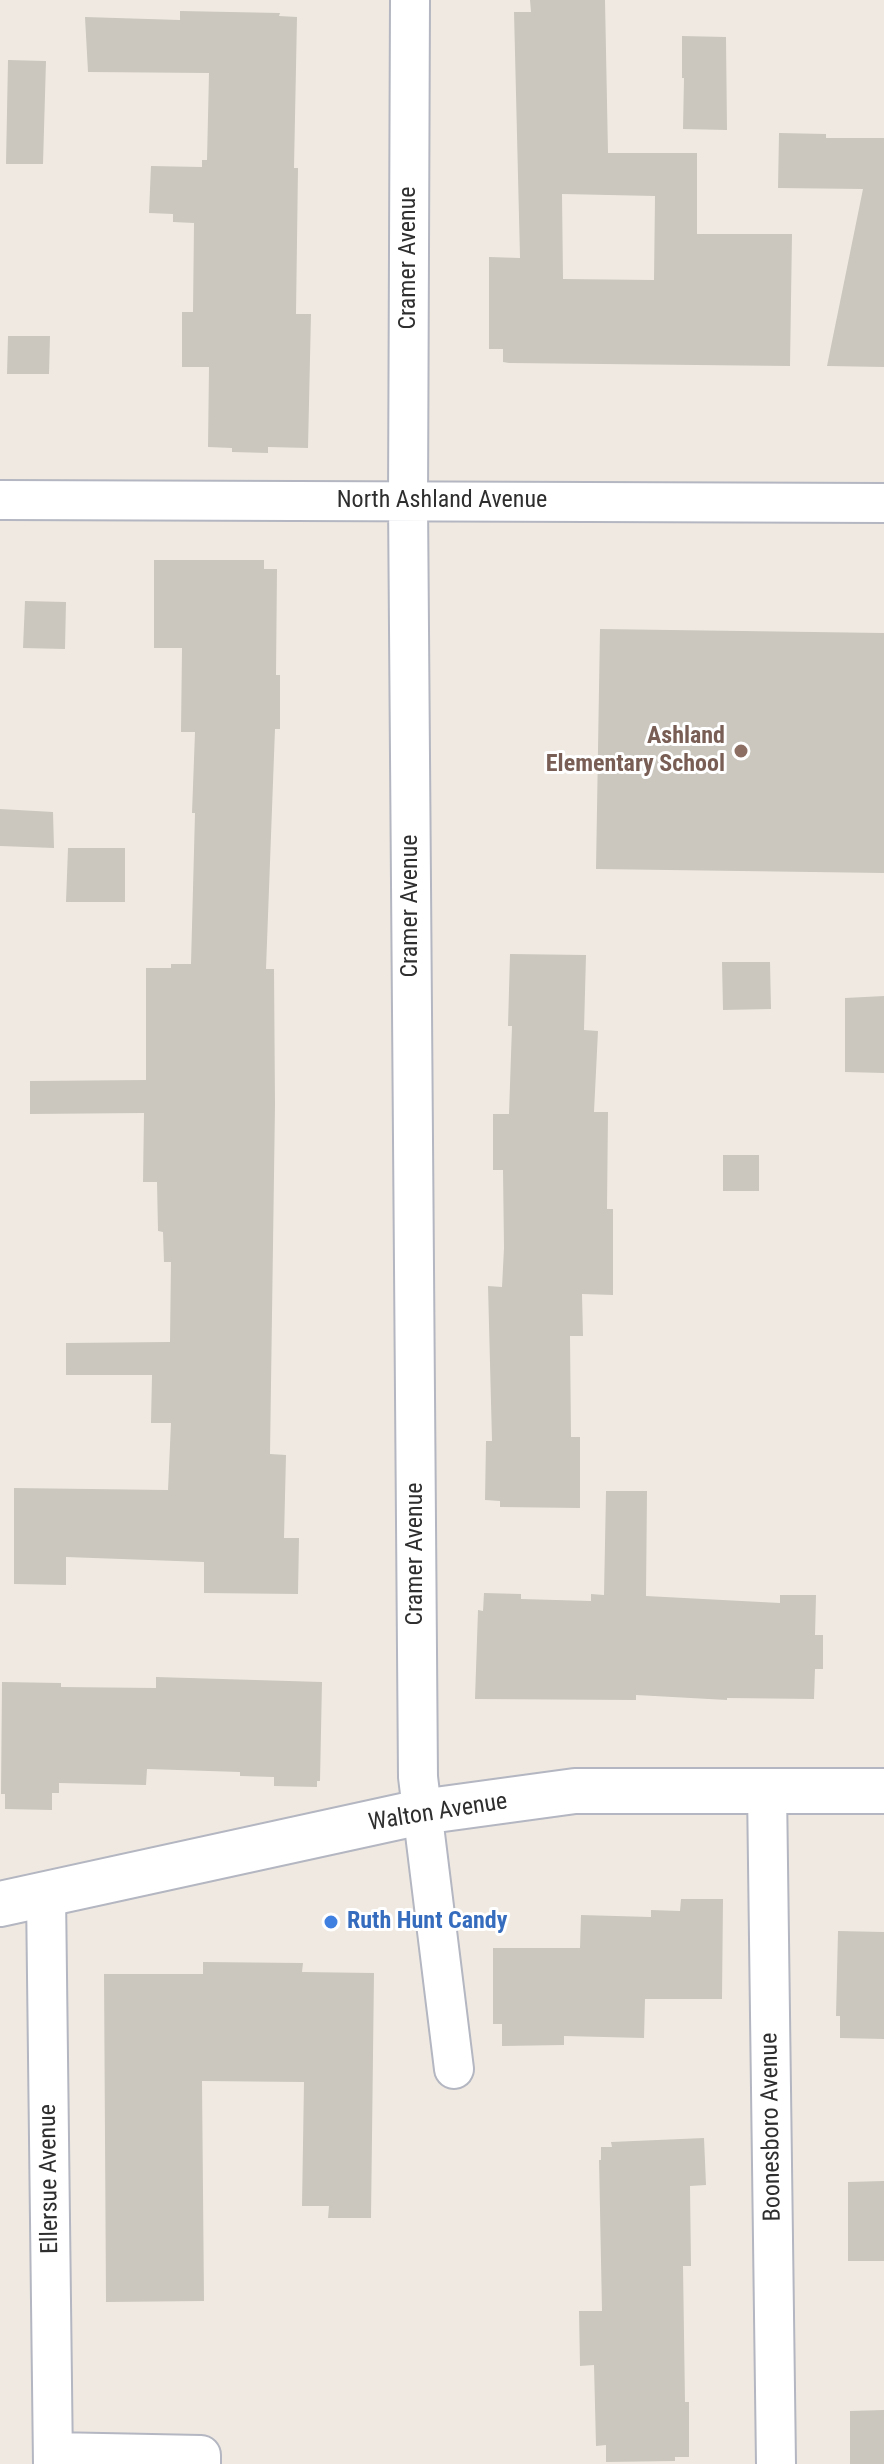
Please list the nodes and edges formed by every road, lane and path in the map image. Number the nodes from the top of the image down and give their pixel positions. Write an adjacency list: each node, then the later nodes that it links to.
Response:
1 (410, 0): 3 (street, Cramer Avenue)
2 (0, 500): 3 (street, North Ashland Avenue)
3 (408, 501): 4 (street, North Ashland Avenue); 7 (street, Cramer Avenue)
4 (884, 503)
5 (767, 1789): 6 (street, Walton Avenue); 7 (street, Walton Avenue); 13 (street, Boonesboro Avenue)
6 (884, 1791)
7 (421, 1812): 8 (street, Walton Avenue); 10 (street, Cramer Avenue)
8 (46, 1894): 9 (street, Walton Avenue); 11 (street, Ellersue Avenue)
9 (0, 1904)
10 (454, 2069)
11 (53, 2458): 12 (street)
12 (201, 2464)
13 (776, 2464)

